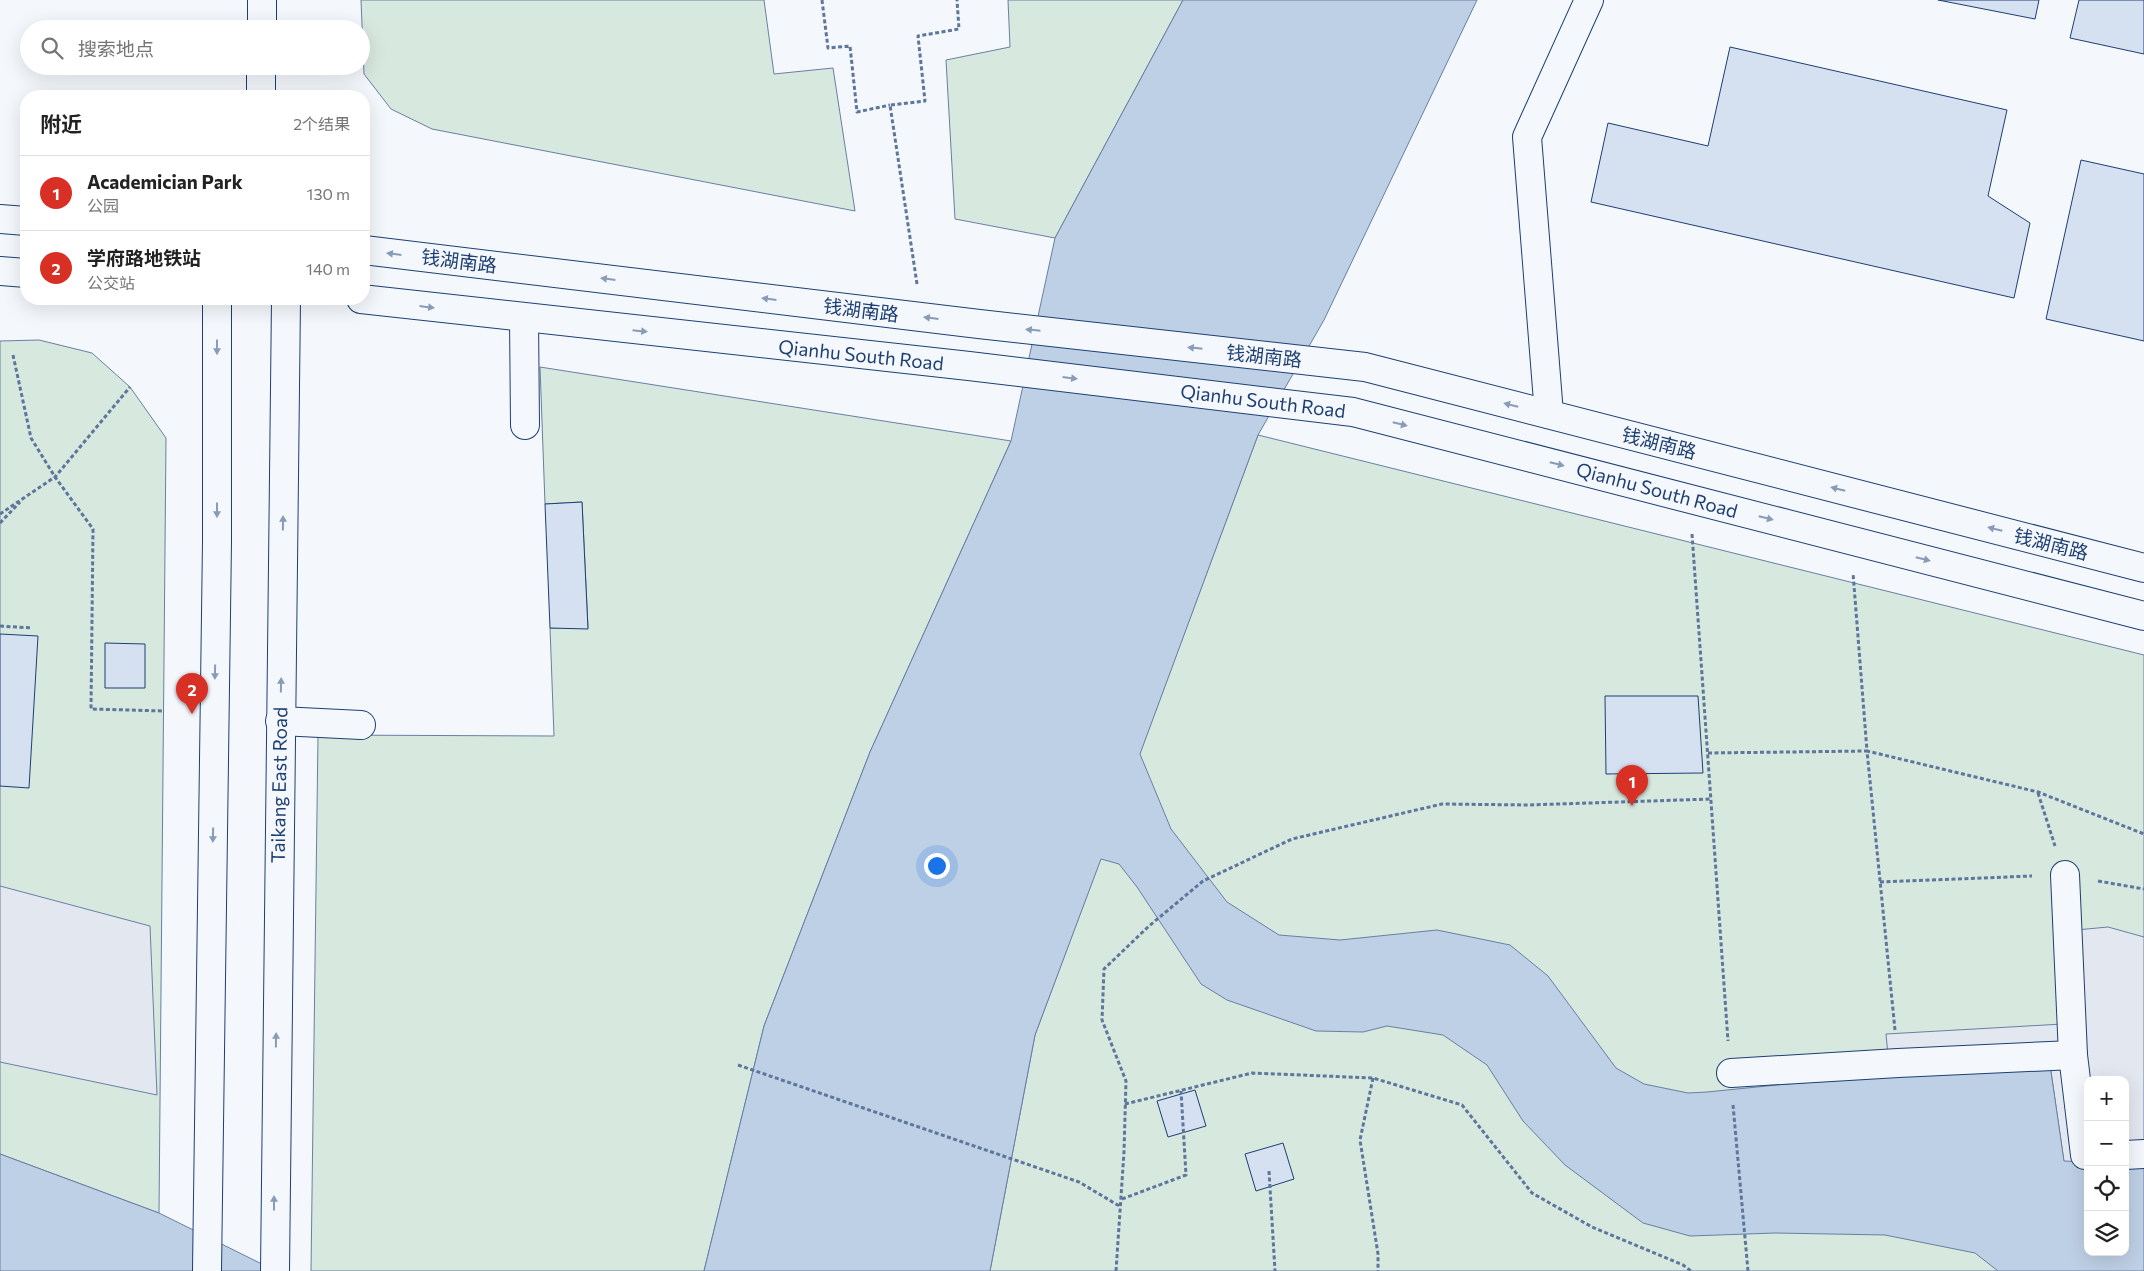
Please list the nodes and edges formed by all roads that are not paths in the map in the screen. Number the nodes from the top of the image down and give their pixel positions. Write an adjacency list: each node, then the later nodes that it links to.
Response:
1 (262, 0): 3 (main road)
2 (1589, 0): 15 (main road)
3 (262, 20)
4 (261, 75): 5 (main road)
5 (261, 90)
6 (0, 219): 7 (main road)
7 (20, 221)
8 (370, 251): 15 (main road, 钱湖南路, one-way to 8)
9 (0, 271): 10 (main road)
10 (20, 273)
11 (370, 300): 14 (main road, Qianhu South Road, one-way to 14)
12 (217, 305): 28 (main road, one-way to 28)
13 (286, 305): 19 (main road, Taikang East Road, one-way to 13)
14 (524, 318): 16 (main road); 18 (main road, Qianhu South Road, one-way to 18)
15 (1549, 414): 17 (main road, 钱湖南路, one-way to 15)
16 (525, 424)
17 (2144, 568)
18 (2144, 616)
19 (280, 721): 20 (main road); 27 (main road, Taikang East Road, one-way to 19)
20 (361, 725)
21 (2065, 875): 22 (main road)
22 (2073, 1056): 23 (main road); 24 (main road)
23 (1731, 1080)
24 (2084, 1147)
25 (2144, 1154): 26 (main road)
26 (2129, 1155)
27 (275, 1261)
28 (207, 1271)

